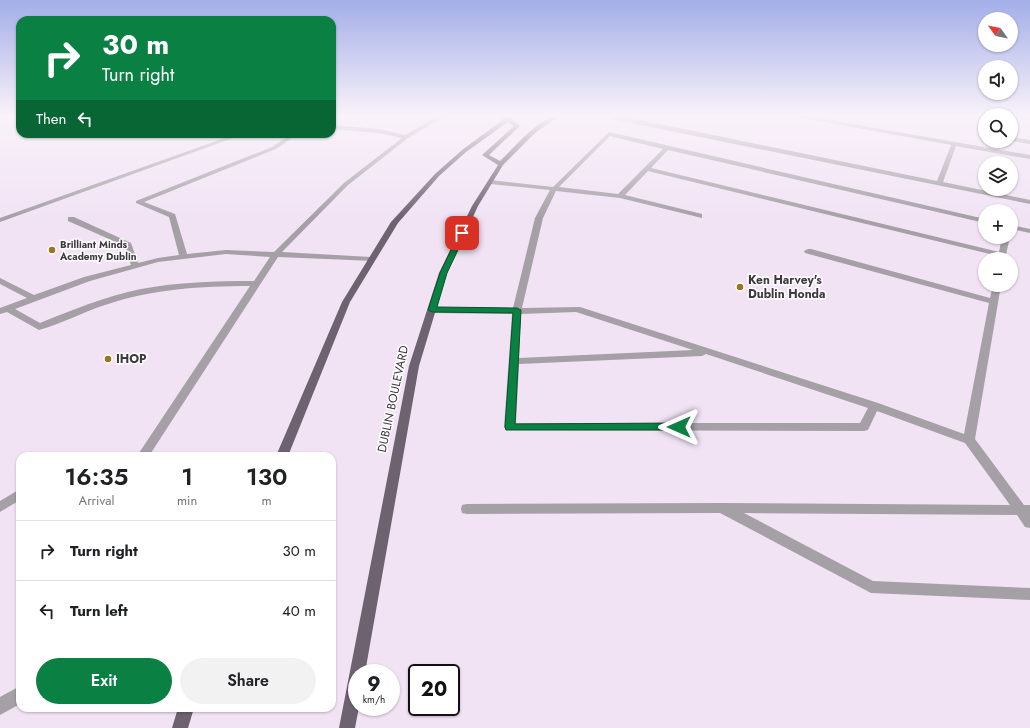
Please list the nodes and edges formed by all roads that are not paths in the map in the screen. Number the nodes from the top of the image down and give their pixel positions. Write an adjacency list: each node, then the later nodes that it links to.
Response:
1 (196, 150): 26 (lane)
2 (269, 150): 32 (lane)
3 (389, 150): 31 (lane)
4 (465, 150): 33 (main road)
5 (490, 150): 15 (main road)
6 (516, 150): 15 (main road, DUBLIN BOULEVARD)
7 (592, 150): 19 (lane)
8 (665, 150): 16 (lane)
9 (676, 150): 25 (lane)
10 (772, 150): 18 (lane)
11 (952, 150): 18 (lane)
12 (988, 150): 13 (lane)
13 (1011, 154): 14 (lane)
14 (1030, 157)
15 (502, 164): 17 (main road, DUBLIN BOULEVARD)
16 (646, 169): 20 (lane); 30 (lane)
17 (490, 182): 19 (lane); 41 (main road, DUBLIN BOULEVARD)
18 (939, 184): 21 (lane)
19 (554, 189): 20 (lane); 42 (lane)
20 (620, 196): 23 (lane)
21 (1002, 197): 22 (lane)
22 (1030, 202)
23 (700, 216)
24 (71, 219): 34 (lane)
25 (978, 219)
26 (0, 220)
27 (1018, 229): 28 (lane)
28 (1030, 232)
29 (808, 251): 39 (lane)
30 (982, 252)
31 (276, 254): 32 (lane); 33 (lane); 36 (lane)
32 (184, 257): 34 (lane)
33 (371, 259): 48 (main road)
34 (135, 266): 38 (lane)
35 (0, 281): 38 (lane)
36 (256, 284): 40 (lane); 47 (lane)
37 (996, 292): 39 (lane)
38 (33, 298): 40 (lane)
39 (994, 302): 46 (lane)
40 (4, 309)
41 (432, 310): 42 (lane); 60 (main road, DUBLIN BOULEVARD)
42 (517, 310): 43 (lane); 44 (lane)
43 (709, 352): 44 (lane); 45 (lane)
44 (514, 361): 45 (lane)
45 (874, 406): 46 (lane)
46 (969, 440): 53 (lane)
47 (146, 452)
48 (284, 452)
49 (16, 497): 50 (lane)
50 (0, 507)
51 (722, 508): 52 (lane); 53 (lane); 55 (lane)
52 (467, 509)
53 (1026, 510): 54 (lane)
54 (1030, 523)
55 (1030, 594)
56 (16, 697): 57 (lane)
57 (0, 707)
58 (185, 712): 59 (main road)
59 (180, 728)
60 (347, 728)

